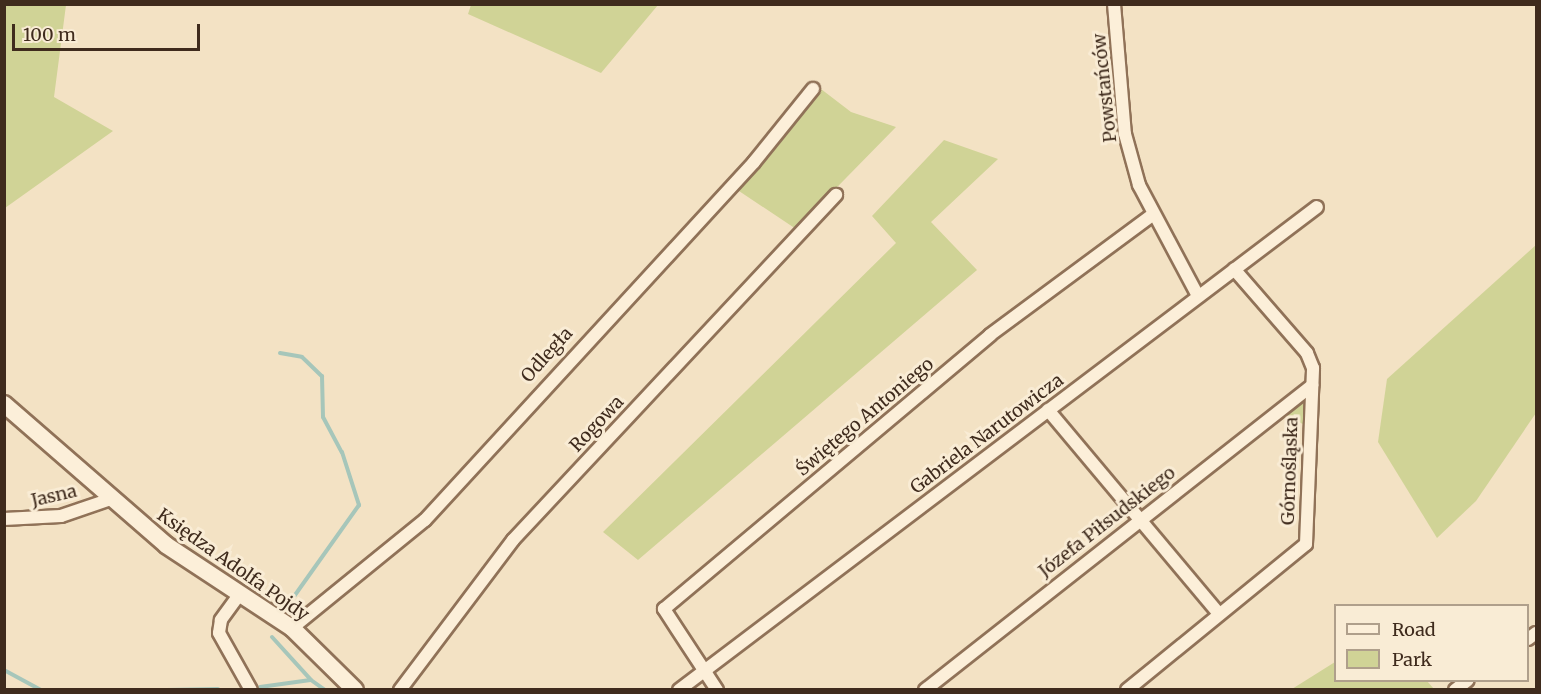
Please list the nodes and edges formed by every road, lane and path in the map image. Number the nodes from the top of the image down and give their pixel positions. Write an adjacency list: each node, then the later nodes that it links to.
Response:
1 (1114, 4): 5 (street, Powstańców)
2 (813, 90): 16 (street, Odległa)
3 (836, 195): 20 (street, Rogowa)
4 (1317, 207): 6 (street, Gabriela Narutowicza)
5 (1152, 215): 7 (street, Powstańców); 17 (street, Świętego Antoniego)
6 (1234, 269): 7 (street, Gabriela Narutowicza); 8 (street, Górnośląska)
7 (1198, 296): 10 (street, Gabriela Narutowicza)
8 (1312, 385): 12 (street, Józefa Piłsudskiego); 15 (street, Górnośląska)
9 (4, 404): 11 (street, Księdza Adolfa Pojdy)
10 (1048, 410): 12 (street); 17 (street, Gabriela Narutowicza)
11 (111, 499): 13 (street, Jasna); 14 (street, Księdza Adolfa Pojdy)
12 (1141, 518): 15 (street); 23 (street, Józefa Piłsudskiego)
13 (4, 519)
14 (239, 595): 16 (street, Księdza Adolfa Pojdy); 18 (street)
15 (1219, 614): 24 (street, Górnośląska)
16 (292, 628): 19 (street, Księdza Adolfa Pojdy)
17 (703, 671): 21 (street, Gabriela Narutowicza); 22 (street)
18 (251, 690)
19 (355, 690)
20 (400, 690)
21 (679, 690)
22 (717, 690)
23 (925, 690)
24 (1126, 690)

